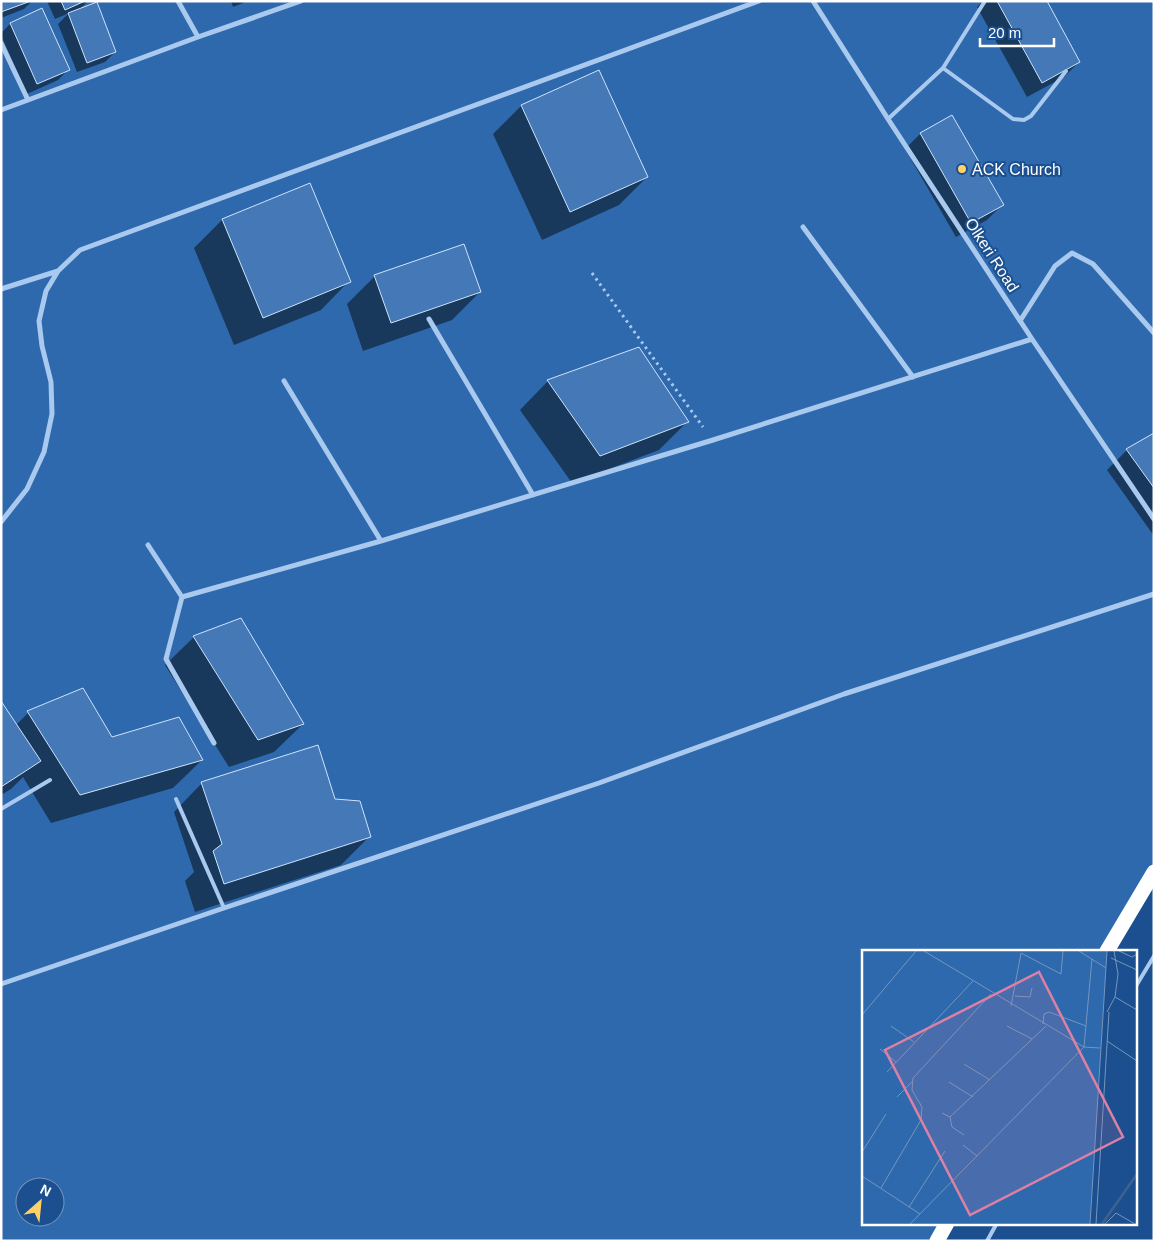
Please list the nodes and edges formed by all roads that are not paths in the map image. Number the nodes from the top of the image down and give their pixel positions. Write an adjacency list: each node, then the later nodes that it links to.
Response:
1 (178, 1): 6 (street)
2 (301, 1): 6 (street)
3 (759, 1): 14 (street)
4 (813, 1): 12 (street, Olkeri Road)
5 (985, 1): 8 (lane)
6 (198, 37): 10 (street)
7 (1, 42): 10 (street)
8 (943, 68): 9 (lane); 12 (lane)
9 (1066, 71)
10 (28, 100): 11 (street)
11 (1, 110)
12 (888, 119): 17 (street, Olkeri Road)
13 (803, 227): 20 (street)
14 (58, 271): 15 (street); 24 (street)
15 (1, 289)
16 (429, 319): 22 (street)
17 (1020, 322): 18 (street); 19 (street, Olkeri Road)
18 (1154, 333)
19 (1032, 339): 20 (street); 23 (street, Olkeri Road)
20 (913, 377): 22 (street)
21 (284, 381): 25 (street)
22 (533, 495): 25 (street)
23 (1154, 519)
24 (1, 522)
25 (381, 541): 28 (street)
26 (148, 545): 28 (street)
27 (1154, 594): 34 (street)
28 (182, 597): 29 (street)
29 (214, 743)
30 (50, 780): 32 (lane)
31 (176, 799): 34 (lane)
32 (1, 809)
33 (1154, 872): 35 (highway)
34 (224, 908): 38 (street)
35 (1108, 950)
36 (1154, 956): 37 (lane)
37 (1138, 983)
38 (1, 984)
39 (946, 1224): 41 (highway)
40 (997, 1224): 42 (lane)
41 (937, 1241)
42 (987, 1241)

